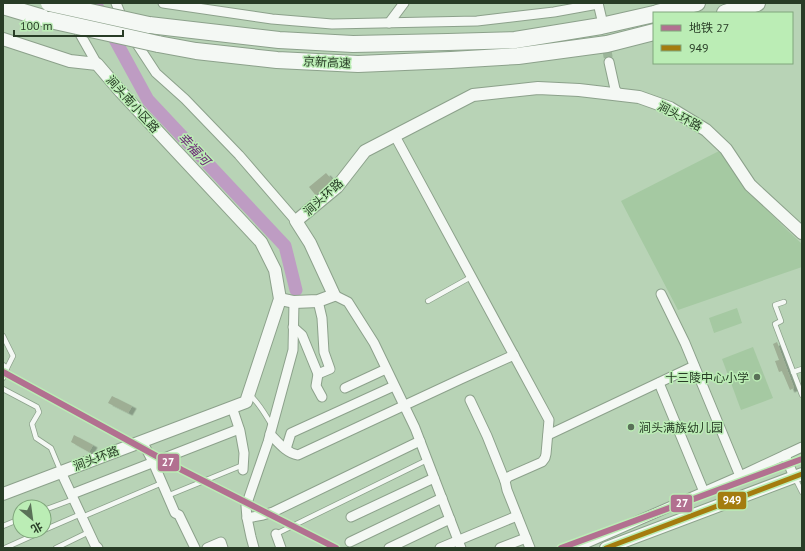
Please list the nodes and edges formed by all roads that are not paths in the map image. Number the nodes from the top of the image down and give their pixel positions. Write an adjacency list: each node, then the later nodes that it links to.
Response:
1 (49, 3): 12 (highway, 京新高速, bridge)
2 (63, 3): 18 (street)
3 (116, 3): 21 (street)
4 (163, 3): 14 (street)
5 (404, 3): 14 (street)
6 (697, 3): 10 (highway, 京新高速)
7 (757, 3): 11 (highway)
8 (598, 4): 13 (street); 14 (street)
9 (3, 6): 15 (highway, 京新高速, bridge)
10 (659, 12)
11 (728, 12)
12 (653, 13)
13 (602, 20)
14 (388, 23)
15 (653, 32)
16 (3, 38): 18 (street, 涧头南小区路)
17 (609, 62): 19 (street)
18 (97, 64): 26 (street, 涧头南小区路)
19 (619, 95): 20 (street, 涧头环路); 22 (street, 涧头环路)
20 (395, 136): 21 (street, 涧头环路); 23 (street)
21 (296, 221): 24 (street, 涧头环路)
22 (802, 233)
23 (471, 277): 28 (lane); 33 (street)
24 (334, 294): 27 (street); 36 (street)
25 (661, 294): 35 (street)
26 (280, 299): 29 (street); 45 (street, 涧头环路)
27 (318, 301): 29 (street); 39 (street)
28 (428, 301)
29 (294, 302): 31 (street)
30 (784, 302): 38 (lane)
31 (293, 327): 39 (street); 52 (street)
32 (3, 336): 34 (lane)
33 (514, 355): 49 (street); 53 (street)
34 (5, 366): 40 (lane)
35 (694, 366): 41 (street); 64 (street)
36 (386, 369): 42 (street); 43 (street)
37 (802, 369): 38 (lane)
38 (793, 372): 46 (lane)
39 (318, 374): 47 (street)
40 (3, 378)
41 (659, 383): 53 (street); 68 (street)
42 (394, 386): 49 (street); 57 (street)
43 (345, 388)
44 (3, 389): 62 (lane)
45 (251, 396): 50 (street, 涧头环路); 52 (lane)
46 (802, 396)
47 (322, 397)
48 (470, 400): 66 (street)
49 (404, 406): 55 (street); 57 (street)
50 (232, 407): 51 (street); 54 (street, 涧头环路)
51 (239, 429): 60 (street); 61 (street)
52 (271, 430): 57 (street); 79 (street)
53 (548, 435): 66 (street)
54 (142, 441): 60 (street); 62 (street, 涧头环路)
55 (420, 441): 59 (street); 79 (street)
56 (802, 447): 58 (street)
57 (286, 449)
58 (785, 455): 63 (street); 64 (street)
59 (427, 460): 65 (street); 84 (lane)
60 (153, 462): 67 (street); 71 (street)
61 (243, 467): 72 (lane)
62 (61, 472): 70 (street, 涧头环路); 71 (street)
63 (798, 475): 69 (lane); 81 (street)
64 (740, 476): 68 (street)
65 (434, 478): 73 (street); 78 (street)
66 (505, 481): 77 (street)
67 (162, 483): 72 (street); 76 (lane)
68 (704, 492): 74 (street)
69 (802, 492)
70 (3, 494)
71 (72, 496): 75 (lane); 76 (street)
72 (167, 496): 92 (street)
73 (442, 498): 80 (street); 87 (street)
74 (676, 504): 81 (street); 101 (street)
75 (52, 506)
76 (82, 515): 82 (lane); 83 (street)
77 (517, 516): 85 (street); 88 (street)
78 (351, 517)
79 (247, 518): 95 (street)
80 (450, 519): 88 (street); 97 (street)
81 (683, 519): 102 (street)
82 (52, 527)
83 (89, 532): 90 (lane); 91 (street)
84 (276, 534): 96 (street)
85 (526, 538): 99 (street); 100 (street)
86 (25, 539): 89 (lane)
87 (350, 542)
88 (460, 544): 98 (street)
89 (5, 548)
90 (56, 548)
91 (98, 548)
92 (195, 548)
93 (207, 548): 94 (street)
94 (223, 548)
95 (254, 548)
96 (282, 548)
97 (389, 548)
98 (440, 548)
99 (500, 548)
100 (530, 548)
101 (581, 548)
102 (606, 548)

